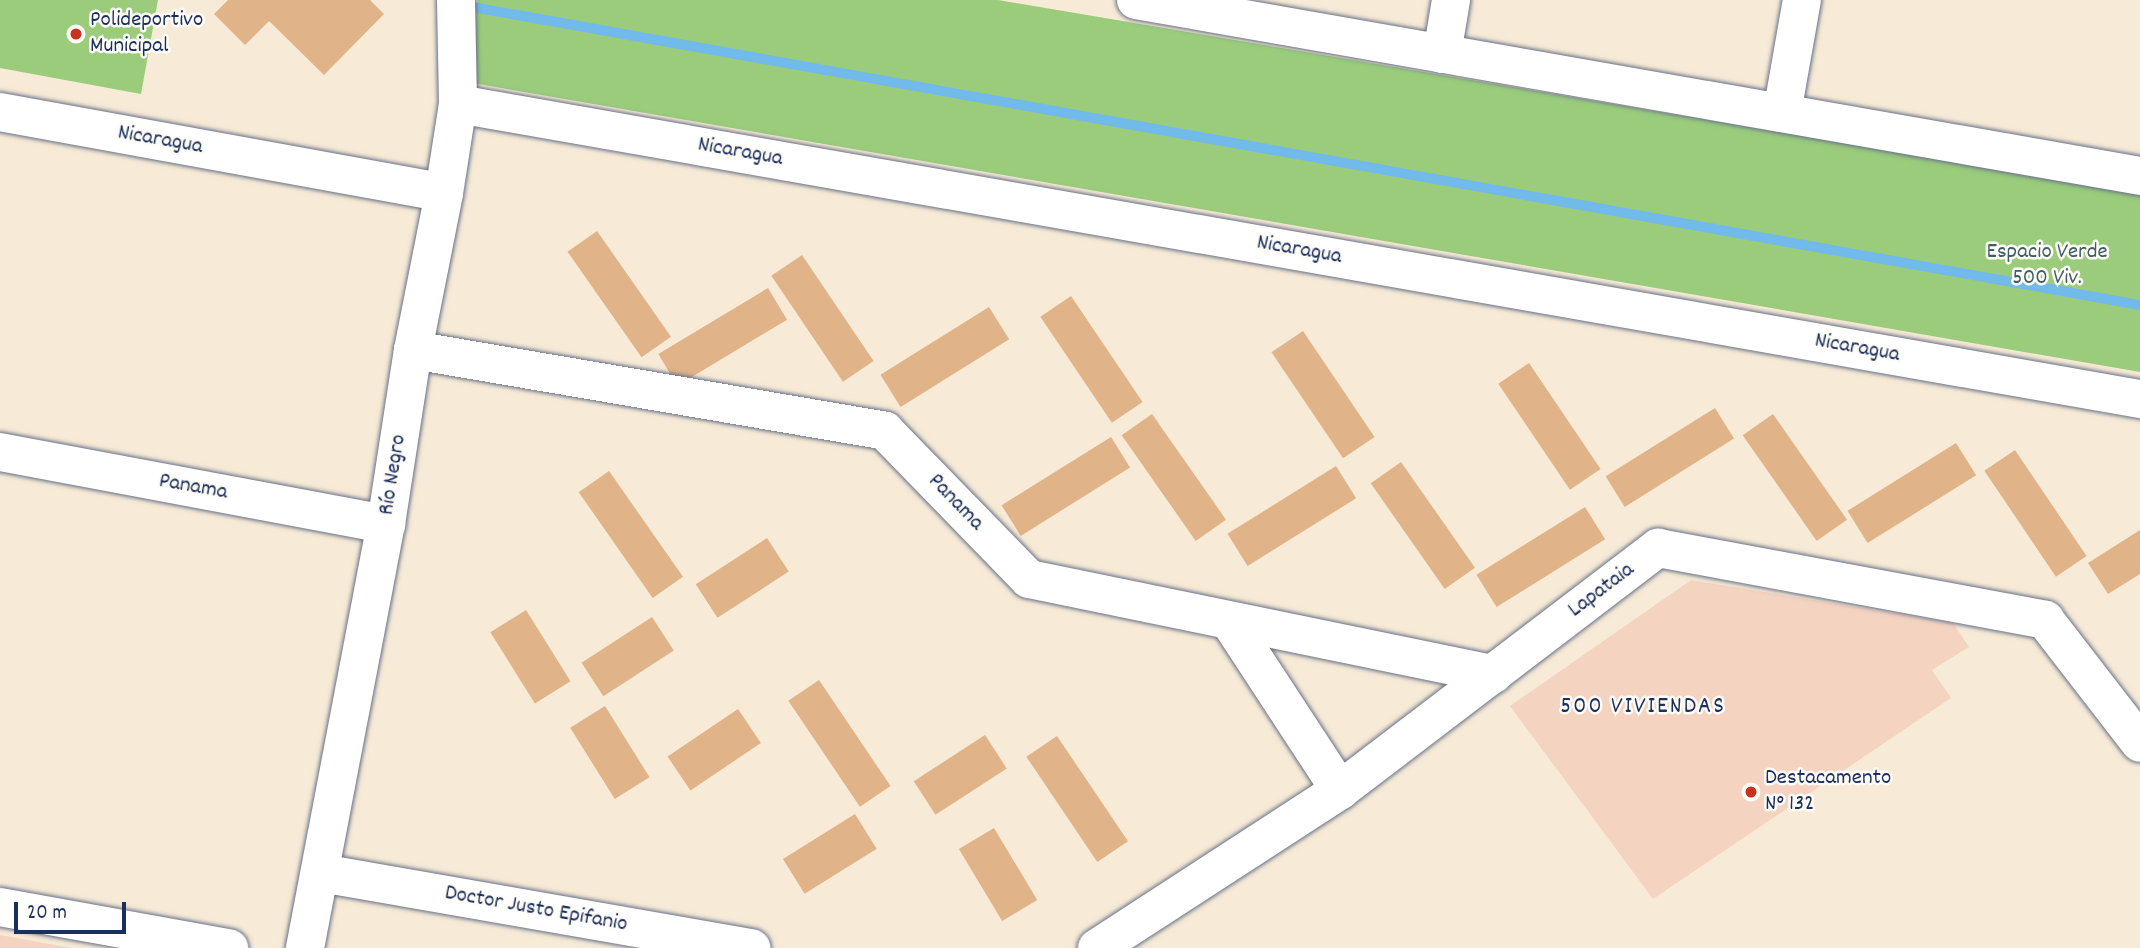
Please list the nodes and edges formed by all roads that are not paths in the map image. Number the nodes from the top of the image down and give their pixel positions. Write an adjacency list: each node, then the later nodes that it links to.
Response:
1 (456, 0): 6 (street, Río Negro)
2 (1136, 0): 5 (street)
3 (1451, 0): 5 (street)
4 (1802, 0): 8 (street)
5 (1442, 54): 8 (street)
6 (458, 104): 10 (street, Río Negro); 12 (street, Nicaragua)
7 (0, 112): 10 (street, Nicaragua)
8 (1782, 113): 9 (street)
9 (2140, 176)
10 (444, 193): 11 (street, Río Negro)
11 (413, 350): 14 (street, Río Negro); 15 (street, Panama)
12 (2140, 399)
13 (0, 452): 14 (street, Panama)
14 (386, 524): 19 (street, Río Negro)
15 (1230, 622): 16 (street, Panama); 18 (street)
16 (1493, 674): 17 (street, Lapataia); 18 (street, Lapataia)
17 (2140, 743)
18 (1340, 790): 24 (street, Lapataia)
19 (321, 873): 22 (street, Río Negro); 23 (street, Doctor Justo Epifanio)
20 (0, 907): 21 (street)
21 (229, 948)
22 (305, 948)
23 (752, 948)
24 (1097, 948)

